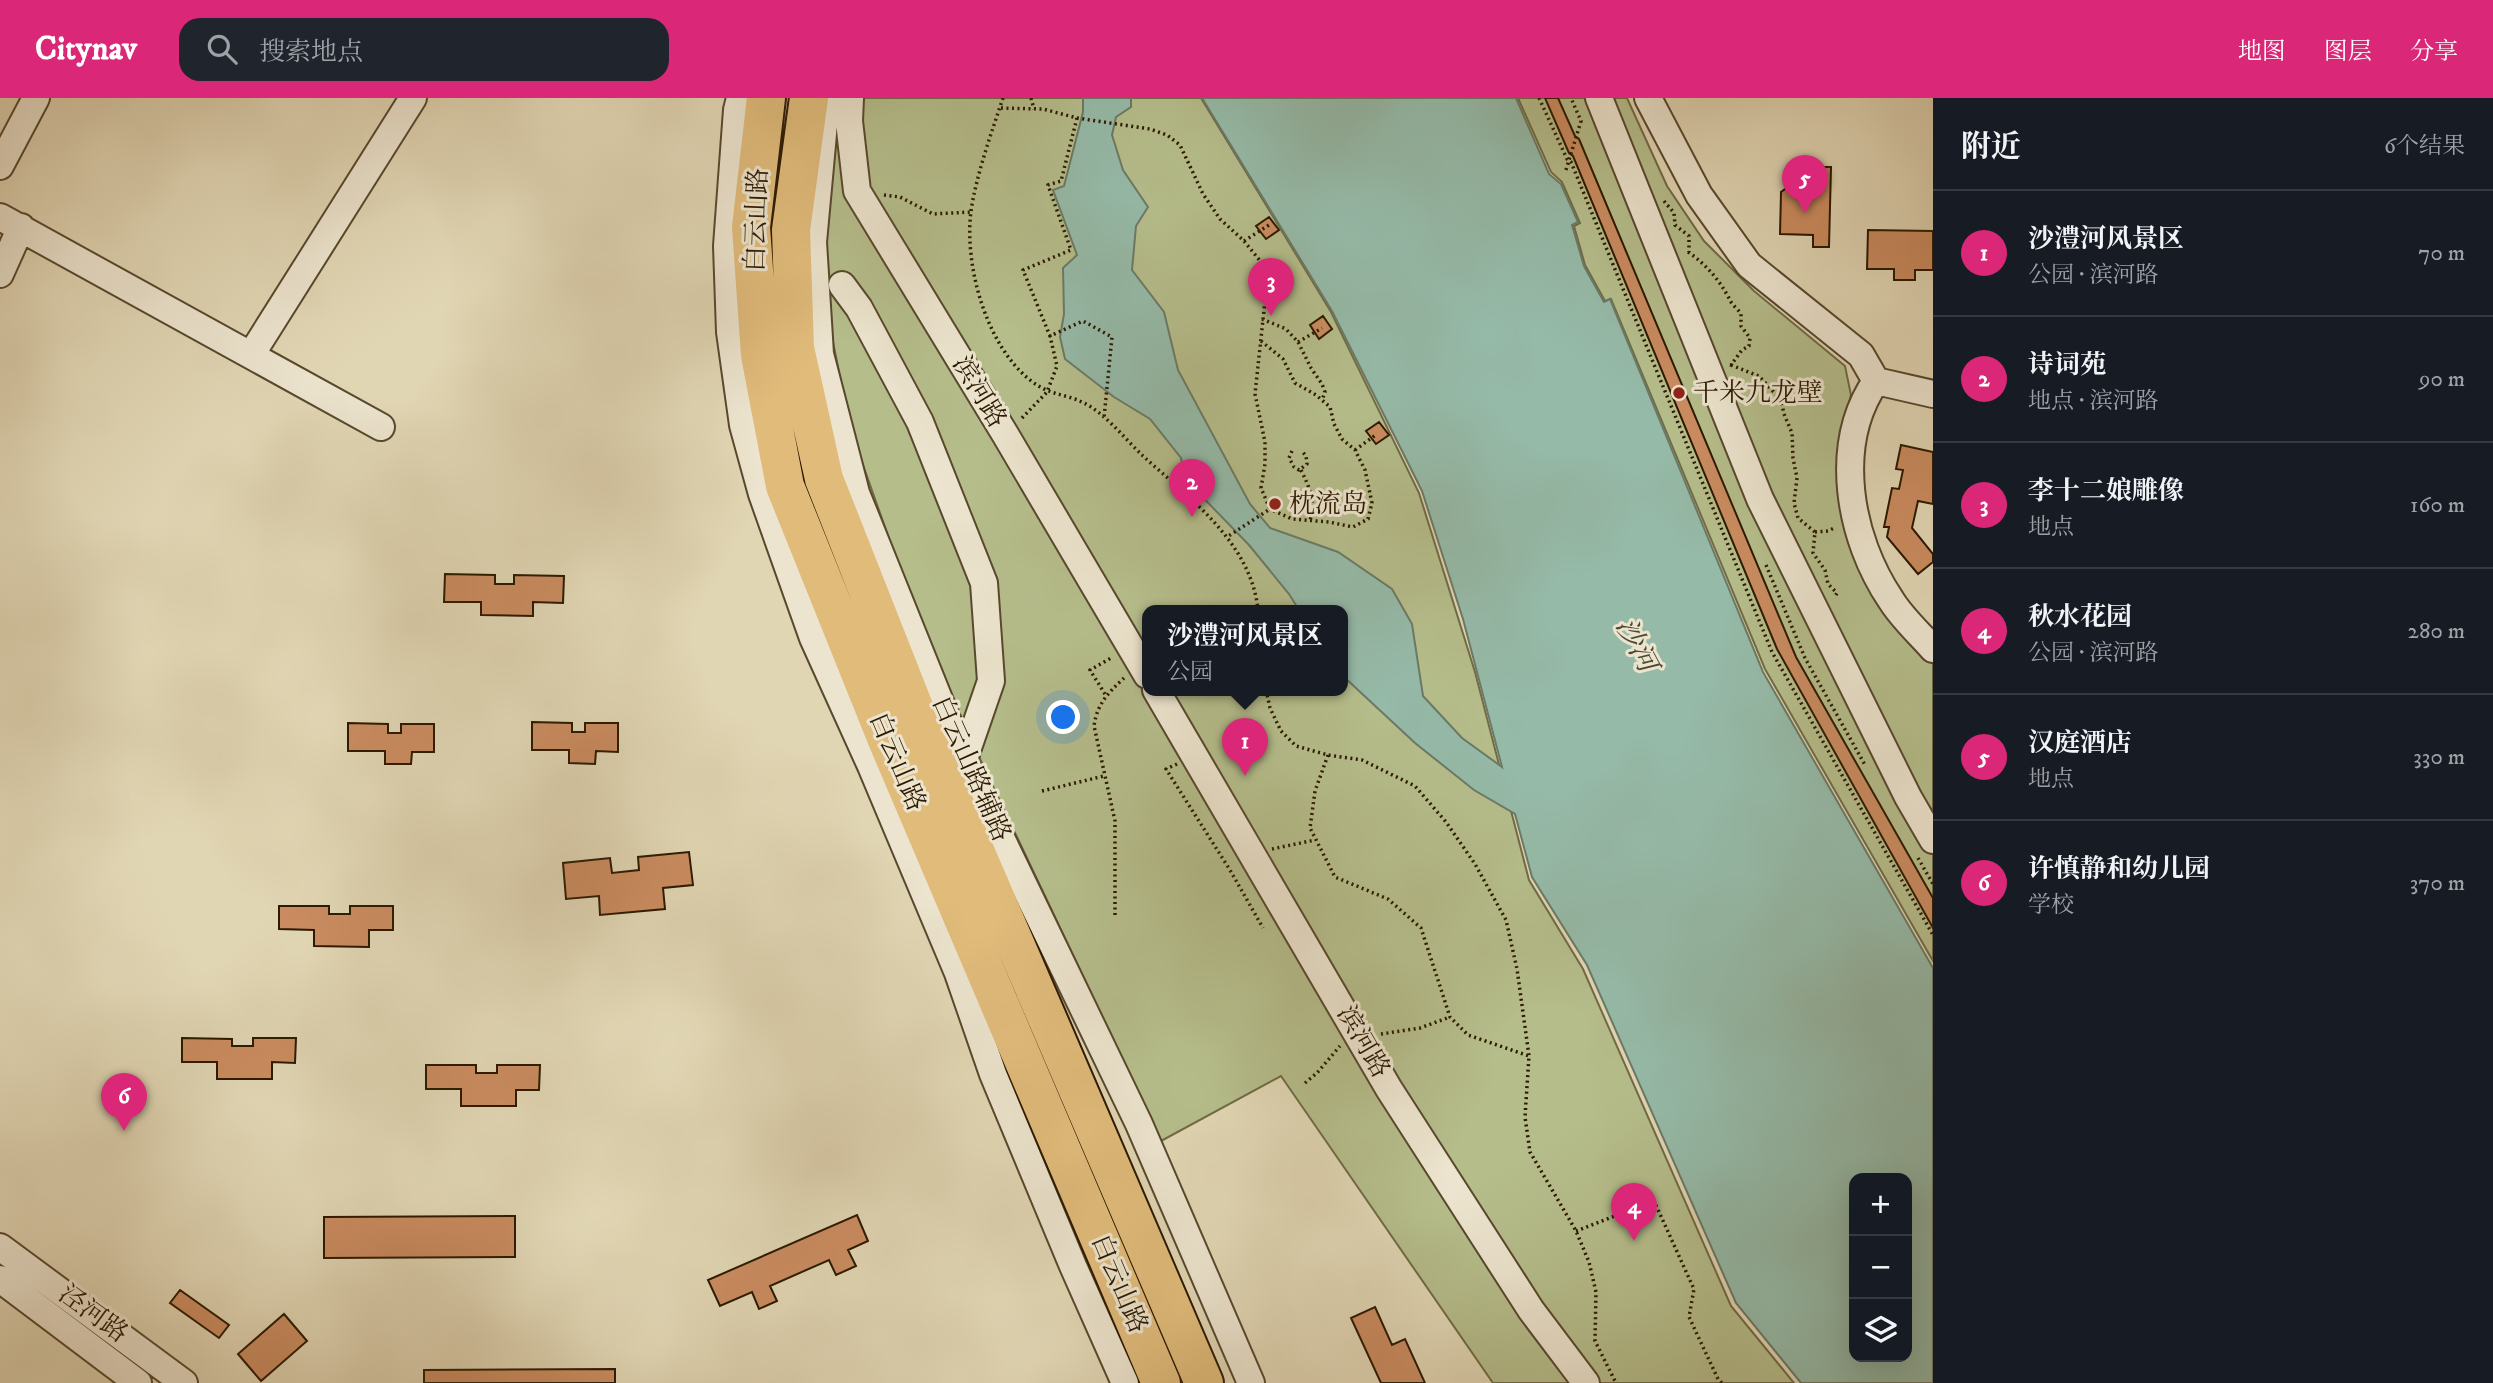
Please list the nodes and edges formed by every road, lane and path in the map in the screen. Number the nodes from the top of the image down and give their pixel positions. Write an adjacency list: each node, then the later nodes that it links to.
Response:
1 (36, 98): 16 (street)
2 (413, 98): 31 (street)
3 (850, 98): 18 (street, 滨河路)
4 (1003, 98): 12 (path)
5 (1031, 98): 13 (path)
6 (1539, 98): 15 (path)
7 (1571, 98): 15 (path)
8 (1599, 98): 32 (street)
9 (1648, 98): 33 (street)
10 (752, 104): 73 (street); 74 (highway, 白云山路)
11 (817, 108): 58 (street, 白云山路辅路); 62 (highway, 白云山路)
12 (1000, 108): 13 (path); 19 (path)
13 (1034, 109): 14 (path)
14 (1077, 118): 22 (path); 28 (path)
15 (1569, 160): 17 (path); 66 (path)
16 (0, 166)
17 (1566, 170)
18 (857, 191): 19 (path); 39 (street, 滨河路)
19 (971, 212): 34 (path)
20 (10, 222): 24 (street); 31 (street)
21 (1269, 225): 22 (path)
22 (1244, 241): 26 (path)
23 (1689, 252): 32 (path)
24 (0, 274)
25 (842, 285): 58 (street)
26 (1262, 319): 29 (path); 30 (path)
27 (1322, 328): 30 (path)
28 (1050, 336): 34 (path); 37 (path)
29 (1261, 341): 36 (path); 45 (path)
30 (1298, 342): 36 (path)
31 (251, 355): 38 (street)
32 (1718, 364): 50 (street); 50 (path)
33 (1876, 381): 35 (street); 51 (street)
34 (1047, 392): 37 (path); 39 (path)
35 (1933, 394)
36 (1322, 400): 41 (path)
37 (1104, 418): 47 (path)
38 (381, 427)
39 (1005, 434): 52 (street, 滨河路)
40 (1377, 434): 41 (path)
41 (1355, 450): 46 (path)
42 (1292, 451): 44 (path)
43 (1303, 451): 44 (path)
44 (1301, 470): 46 (path)
45 (1270, 509): 46 (path); 47 (path)
46 (1310, 521)
47 (1229, 535): 49 (path)
48 (1763, 558): 59 (path)
49 (1257, 605)
50 (1824, 628): 63 (street)
51 (1933, 649)
52 (1139, 661): 53 (path); 53 (path)
53 (1105, 695): 60 (path)
54 (1160, 696): 56 (street, 滨河路)
55 (1267, 696): 57 (path)
56 (1194, 754): 65 (path); 77 (street, 滨河路)
57 (1328, 755): 67 (path); 67 (path)
58 (964, 761): 62 (street); 76 (street, 白云山路辅路)
59 (1871, 774)
60 (1104, 776): 61 (path); 64 (path)
61 (1042, 791)
62 (952, 796): 75 (highway, 白云山路)
63 (1933, 840)
64 (1115, 915)
65 (1263, 928)
66 (1933, 935)
67 (1529, 1056): 68 (path)
68 (1576, 1231): 78 (path); 79 (path)
69 (0, 1247): 72 (street, 泾河路)
70 (0, 1279): 71 (street, 泾河路)
71 (138, 1383)
72 (184, 1383)
73 (1125, 1383)
74 (1161, 1383)
75 (1204, 1383)
76 (1251, 1383)
77 (1586, 1383)
78 (1616, 1383)
79 (1722, 1383)

